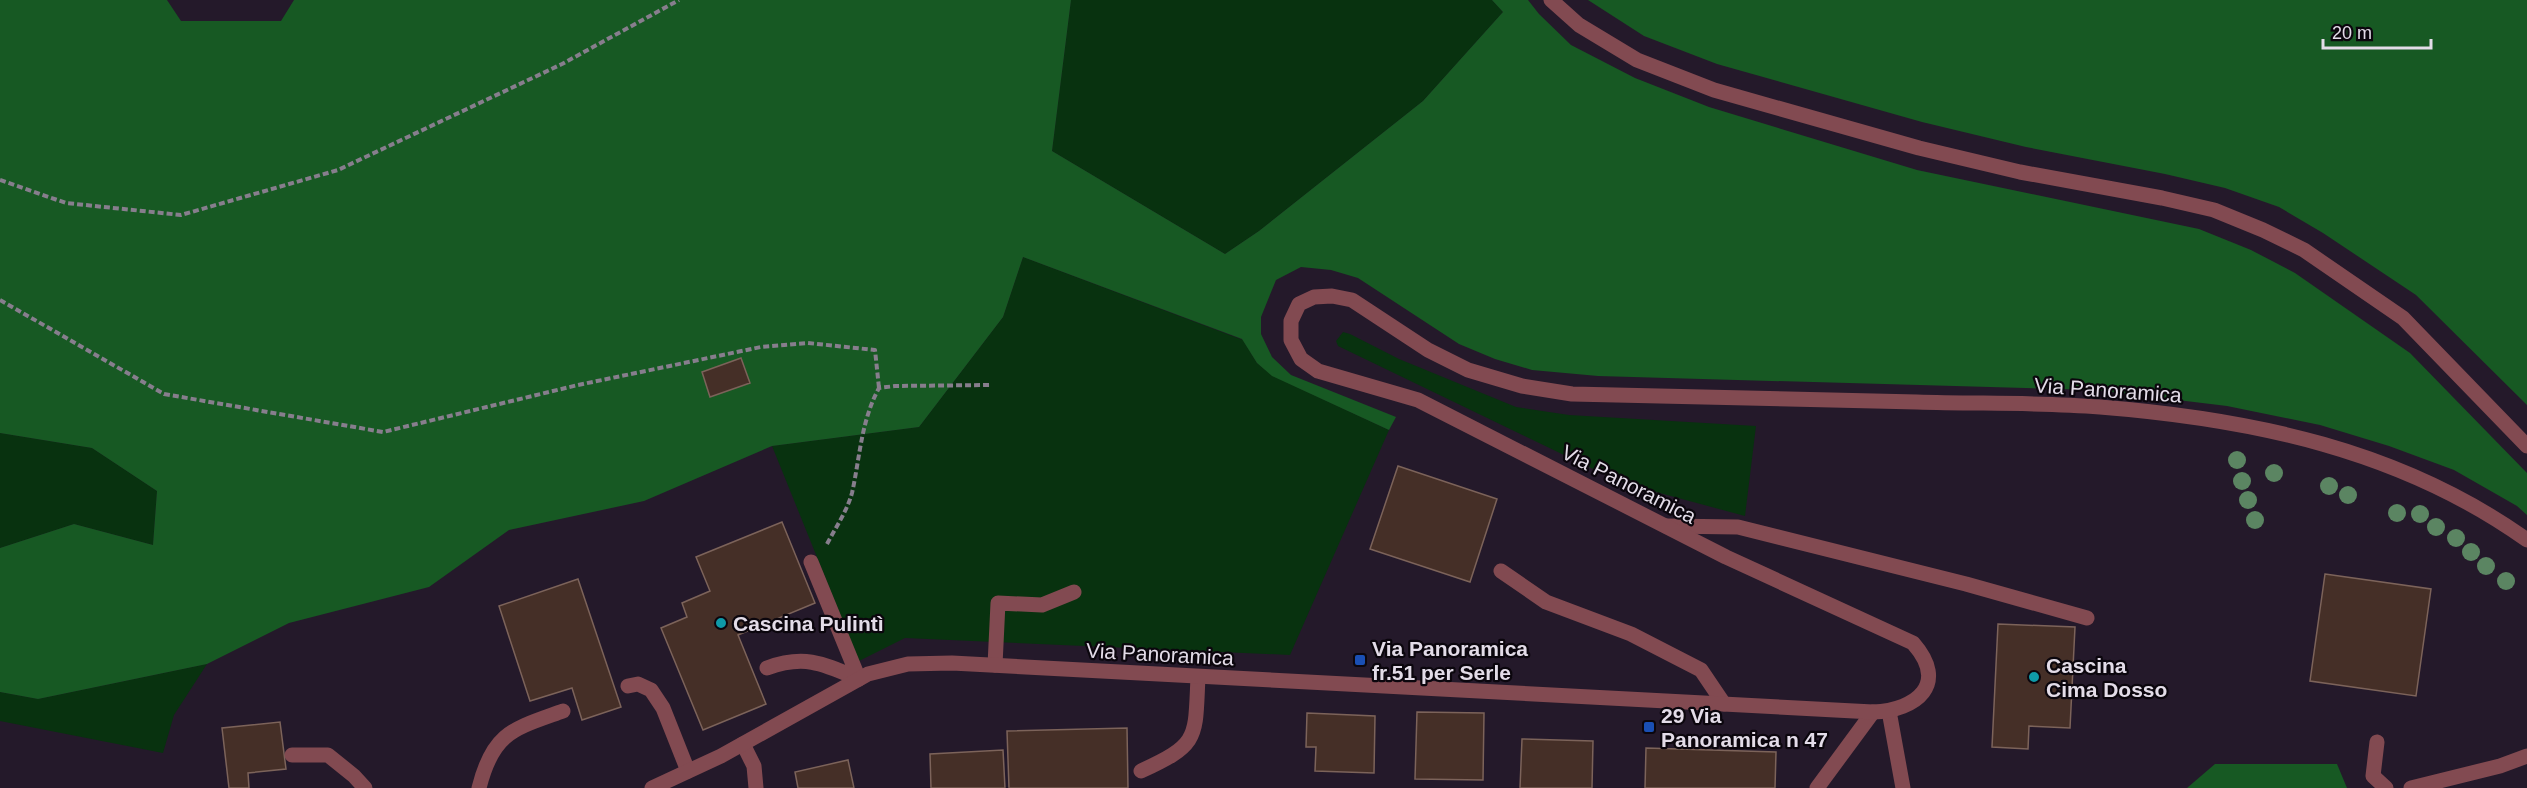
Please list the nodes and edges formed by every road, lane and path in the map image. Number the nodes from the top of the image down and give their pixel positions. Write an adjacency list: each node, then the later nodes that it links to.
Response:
1 (679, 0): 3 (path)
2 (1551, 0): 7 (street)
3 (0, 180)
4 (0, 300): 6 (path)
5 (991, 385): 6 (path)
6 (879, 388): 10 (path)
7 (2527, 446)
8 (1666, 526): 9 (street, Via Panoramica); 13 (street); 21 (street, Via Panoramica)
9 (2527, 540)
10 (811, 561): 17 (street)
11 (1501, 572): 19 (street)
12 (1074, 592): 14 (street)
13 (2087, 618)
14 (995, 665): 16 (street, Via Panoramica); 17 (street, Via Panoramica)
15 (767, 668): 17 (street)
16 (1198, 677): 19 (street, Via Panoramica); 28 (street)
17 (859, 679): 24 (street, Via Panoramica)
18 (628, 686): 27 (street)
19 (1724, 704): 22 (street, Via Panoramica)
20 (563, 711): 30 (street)
21 (1889, 711): 22 (street, Via Panoramica); 34 (street)
22 (1873, 712): 33 (street)
23 (2377, 742): 35 (street)
24 (743, 744): 27 (street, Via Panoramica); 32 (street)
25 (292, 755): 29 (street)
26 (2527, 756): 36 (street)
27 (688, 771): 31 (street, Via Panoramica)
28 (1141, 771)
29 (365, 788)
30 (479, 788)
31 (652, 788)
32 (756, 788)
33 (1817, 788)
34 (1902, 788)
35 (2386, 788)
36 (2411, 788)

